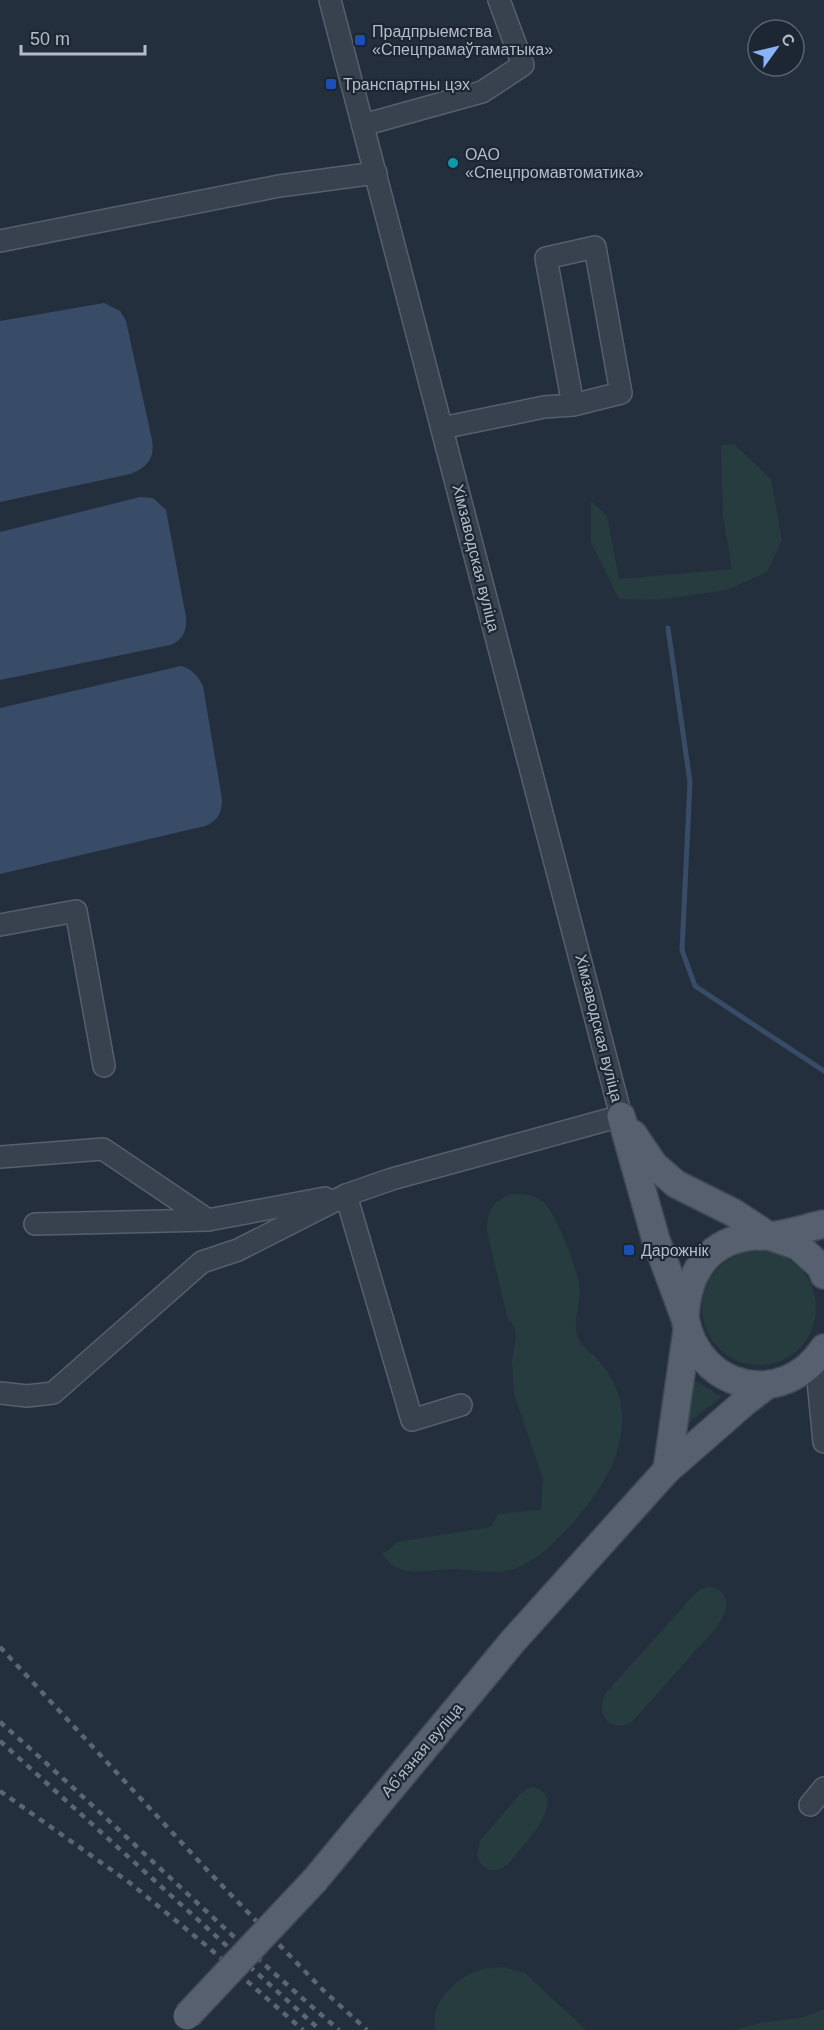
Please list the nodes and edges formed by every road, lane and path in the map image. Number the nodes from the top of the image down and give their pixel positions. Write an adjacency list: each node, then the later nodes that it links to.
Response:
1 (330, 0): 3 (street, Хімзаводская вуліца)
2 (499, 0): 3 (street)
3 (363, 125): 4 (street, Хімзаводская вуліца)
4 (376, 173): 5 (street); 7 (street, Хімзаводская вуліца)
5 (0, 241)
6 (573, 405): 6 (street); 7 (street)
7 (442, 428): 10 (street, Хімзаводская вуліца)
8 (0, 925): 9 (street)
9 (104, 1066)
10 (621, 1116): 12 (street); 16 (main road); 18 (main road)
11 (0, 1157): 13 (street)
12 (346, 1195): 13 (street); 21 (street); 22 (street)
13 (208, 1220): 14 (street)
14 (35, 1224)
15 (824, 1224): 16 (main road)
16 (769, 1236): 17 (main road); 18 (main road)
17 (824, 1275)
18 (686, 1324): 20 (main road); 24 (main road)
19 (820, 1354): 20 (main road); 23 (street)
20 (767, 1385): 24 (main road, Абʼязная вуліца)
21 (0, 1393)
22 (461, 1405)
23 (824, 1434)
24 (667, 1470): 27 (main road, Абʼязная вуліца, bridge)
25 (824, 1788): 26 (street)
26 (810, 1805)
27 (182, 2023)

